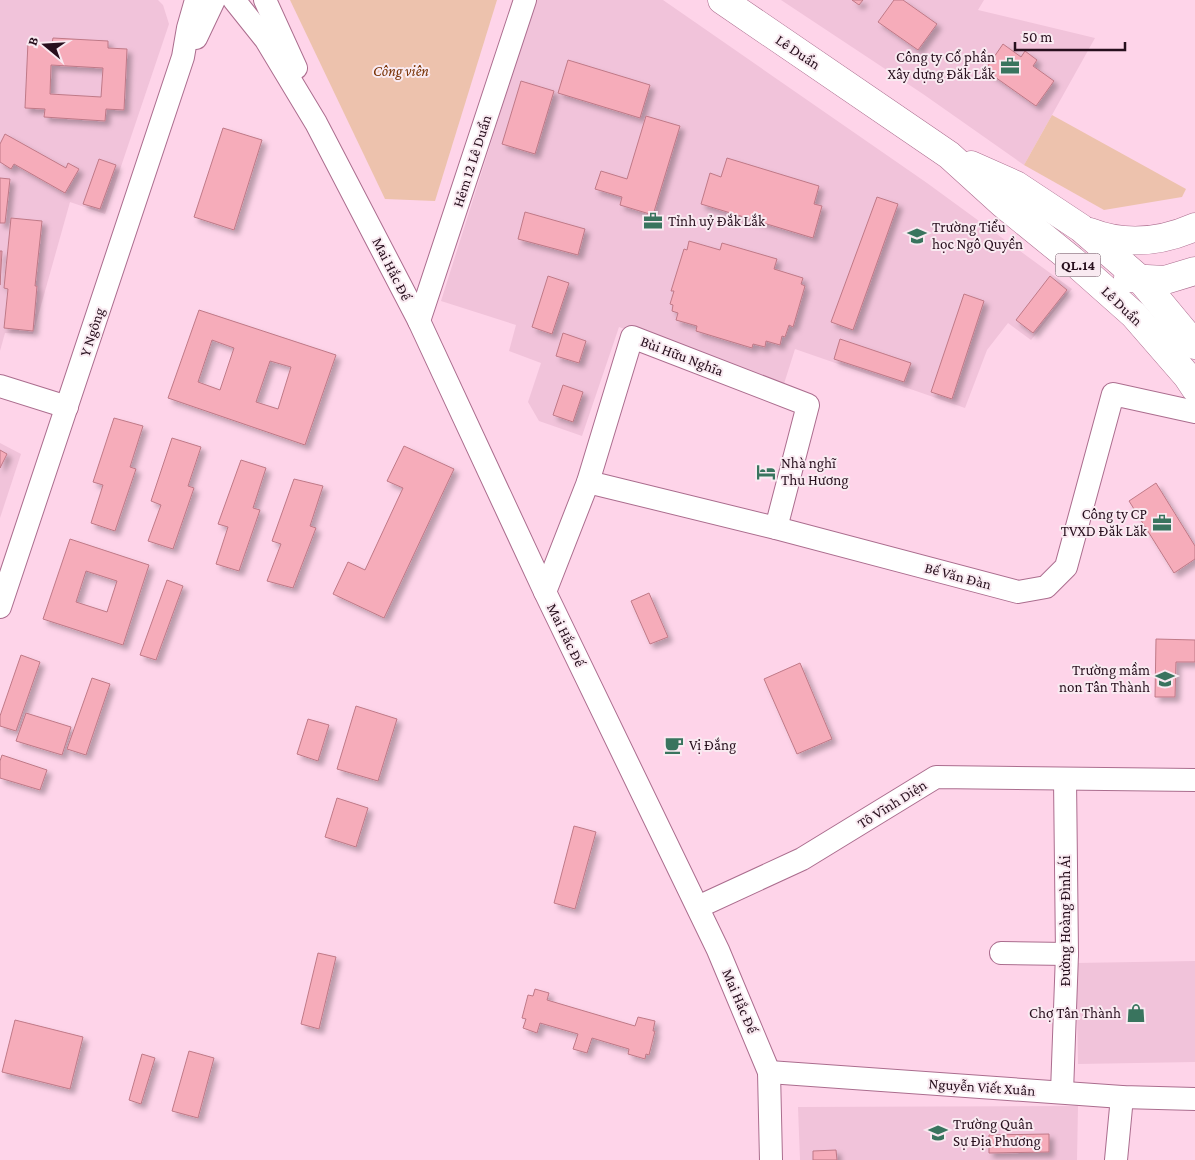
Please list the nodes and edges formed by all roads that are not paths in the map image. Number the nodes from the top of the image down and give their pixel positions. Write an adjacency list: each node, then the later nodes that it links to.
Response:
1 (196, 0): 7 (street, Y Ngông)
2 (214, 0): 7 (street, Y Ngông)
3 (234, 0): 8 (street, Mai Hắc Đế)
4 (265, 0): 8 (street, Mai Hắc Đế)
5 (525, 0): 15 (street, Hẻm 12 Lê Duẩn)
6 (722, 0): 9 (main road, Lê Duẩn / QL.14)
7 (183, 58): 19 (street, Y Ngông)
8 (316, 123): 15 (street, Mai Hắc Đế)
9 (949, 155): 11 (main road, Lê Duẩn / QL.14); 12 (main road, Lê Duẩn / QL.14)
10 (1195, 227): 11 (main road)
11 (1081, 228): 14 (main road, Lê Duẩn / QL.14)
12 (1072, 260): 14 (main road); 18 (main road, Lê Duẩn / QL.14)
13 (1195, 271): 14 (main road)
14 (1141, 280): 16 (main road, Lê Duẩn / QL.14)
15 (419, 321): 23 (street, Mai Hắc Đế)
16 (1195, 345)
17 (0, 386): 19 (street)
18 (1195, 388)
19 (67, 407): 24 (street, Y Ngông)
20 (1195, 412): 22 (street, Bế Văn Đàn)
21 (588, 482): 22 (street, Bế Văn Đàn); 22 (street, Bùi Hữu Nghĩa); 23 (street, Bùi Hữu Nghĩa)
22 (776, 528)
23 (546, 592): 27 (street, Mai Hắc Đế)
24 (0, 607)
25 (1065, 779): 26 (street, Tô Vĩnh Diện); 27 (street, Tô Vĩnh Diện); 29 (street, Đường Hoàng Đình Ái)
26 (1195, 780)
27 (698, 907): 30 (street, Mai Hắc Đế)
28 (1001, 953): 29 (street)
29 (1067, 954): 31 (street, Đường Hoàng Đình Ái)
30 (769, 1072): 31 (street, Nguyễn Viết Xuân); 34 (street, Mai Hắc Đế)
31 (1062, 1092): 32 (street, Nguyễn Viết Xuân)
32 (1122, 1097): 33 (street, Nguyễn Viết Xuân); 35 (street)
33 (1195, 1099)
34 (771, 1160)
35 (1116, 1160)

